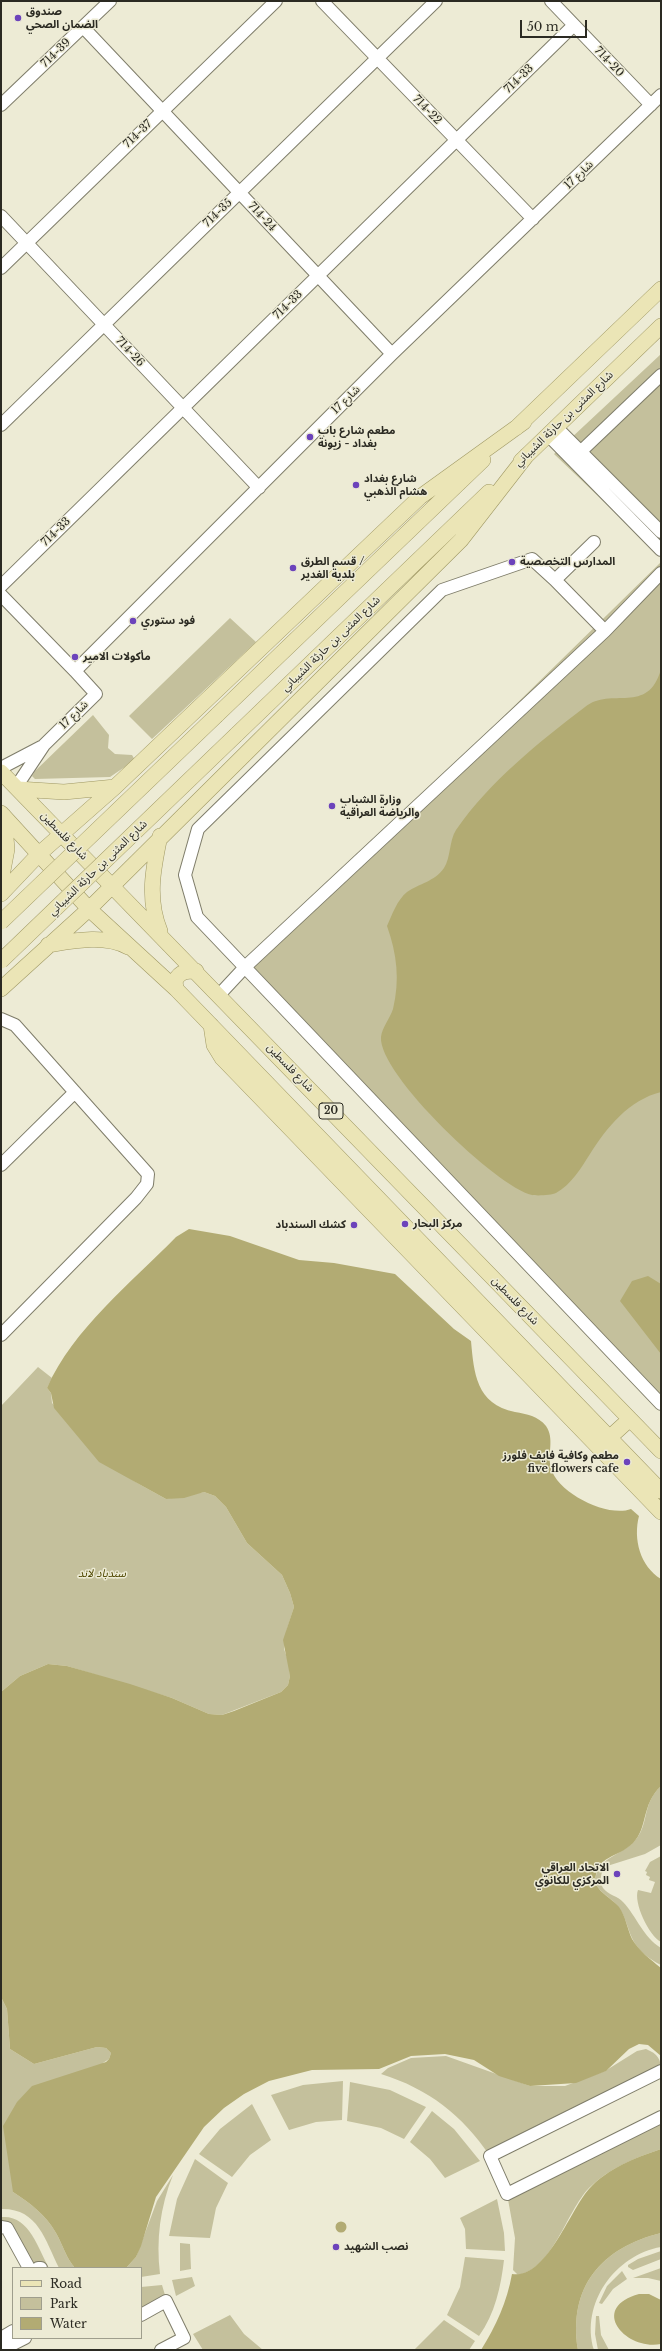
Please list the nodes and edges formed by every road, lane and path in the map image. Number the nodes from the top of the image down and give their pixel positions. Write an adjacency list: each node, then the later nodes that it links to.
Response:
1 (110, 1): 7 (street, 714-39)
2 (276, 1): 12 (street, 714-37)
3 (322, 1): 8 (street, 714-22)
4 (436, 1): 8 (street, 714-35)
5 (551, 1): 6 (street, 714-20)
6 (574, 25): 11 (street, 714-20); 13 (street, 714-33)
7 (83, 27): 10 (street, 714-39); 12 (street, 714-24)
8 (377, 58): 13 (street, 714-22); 14 (street, 714-35)
9 (661, 95): 11 (street, شارع 17)
10 (1, 105)
11 (651, 105): 16 (street, شارع 17)
12 (162, 111): 14 (street, 714-24); 17 (street, 714-37)
13 (456, 140): 16 (street, 714-22); 19 (street, 714-33)
14 (239, 193): 19 (street, 714-24); 21 (street, 714-35)
15 (1, 216): 17 (street, 714-26)
16 (532, 219): 23 (street, شارع 17)
17 (27, 243): 18 (street, 714-37); 21 (street, 714-26)
18 (1, 268)
19 (318, 276): 23 (street, 714-24); 25 (street, 714-33)
20 (661, 289): 26 (main road)
21 (104, 325): 25 (street, 714-26); 27 (street, 714-35)
22 (661, 326): 28 (main road, شارع المثنى بن حارثة الشيباني)
23 (392, 354): 31 (street, شارع 17)
24 (661, 374): 30 (street)
25 (183, 408): 31 (street, 714-26); 37 (street, 714-33)
26 (524, 422): 44 (main road); 54 (main road, bridge)
27 (1, 426)
28 (552, 431): 29 (main road, شارع المثنى بن حارثة الشيباني); 30 (street)
29 (527, 455): 48 (main road); 58 (main road, شارع المثنى بن حارثة الشيباني, bridge)
30 (577, 456): 32 (street); 34 (street)
31 (259, 488): 40 (street, شارع 17)
32 (661, 532)
33 (594, 542): 36 (street)
34 (661, 550)
35 (661, 573): 39 (street)
36 (556, 580): 39 (street); 59 (street)
37 (1, 586)
38 (1, 595): 40 (street)
39 (605, 631): 59 (street)
40 (76, 671): 41 (street, شارع 17)
41 (44, 745): 42 (street, شارع 17); 45 (street, شارع 17)
42 (1, 768)
43 (1, 772): 45 (main road, شارع فلسطين / 20)
44 (115, 787): 45 (main road); 47 (main road)
45 (17, 788): 47 (main road, شارع فلسطين / 20)
46 (2, 814): 49 (main road, 20); 50 (main road)
47 (61, 834): 49 (main road); 51 (main road, شارع فلسطين / 20)
48 (160, 836): 51 (main road); 55 (main road)
49 (39, 854): 52 (main road); 53 (main road, 20)
50 (1, 881)
51 (112, 886): 53 (main road); 55 (main road, شارع فلسطين / 20)
52 (1, 894)
53 (89, 909): 56 (main road); 57 (main road, 20)
54 (1, 922)
55 (162, 936): 60 (main road, شارع فلسطين / 20)
56 (48, 945): 57 (main road); 61 (main road)
57 (140, 954): 62 (main road, 20)
58 (1, 962)
59 (246, 966): 63 (street); 71 (street)
60 (196, 972): 62 (main road); 63 (main road, شارع فلسطين / 20)
61 (1, 989)
62 (176, 989): 65 (main road, 20)
63 (219, 995): 72 (main road, شارع فلسطين / 20)
64 (1, 1019): 66 (street)
65 (211, 1025): 68 (main road); 69 (main road, 20)
66 (75, 1092): 67 (street); 70 (street)
67 (1, 1166)
68 (369, 1210): 69 (main road); 76 (main road)
69 (398, 1218): 73 (main road, 20)
70 (1, 1335)
71 (661, 1404)
72 (630, 1419): 73 (main road); 74 (main road, شارع فلسطين / 20)
73 (609, 1438): 75 (main road, 20)
74 (661, 1451)
75 (661, 1491)
76 (661, 1512)
77 (661, 2071): 78 (street)
78 (661, 2116)
79 (1, 2227): 80 (street)
80 (29, 2267)
81 (142, 2314): 86 (street)
82 (12, 2332): 83 (street)
83 (1, 2338)
84 (23, 2339): 85 (street)
85 (1, 2350)
86 (161, 2350)

